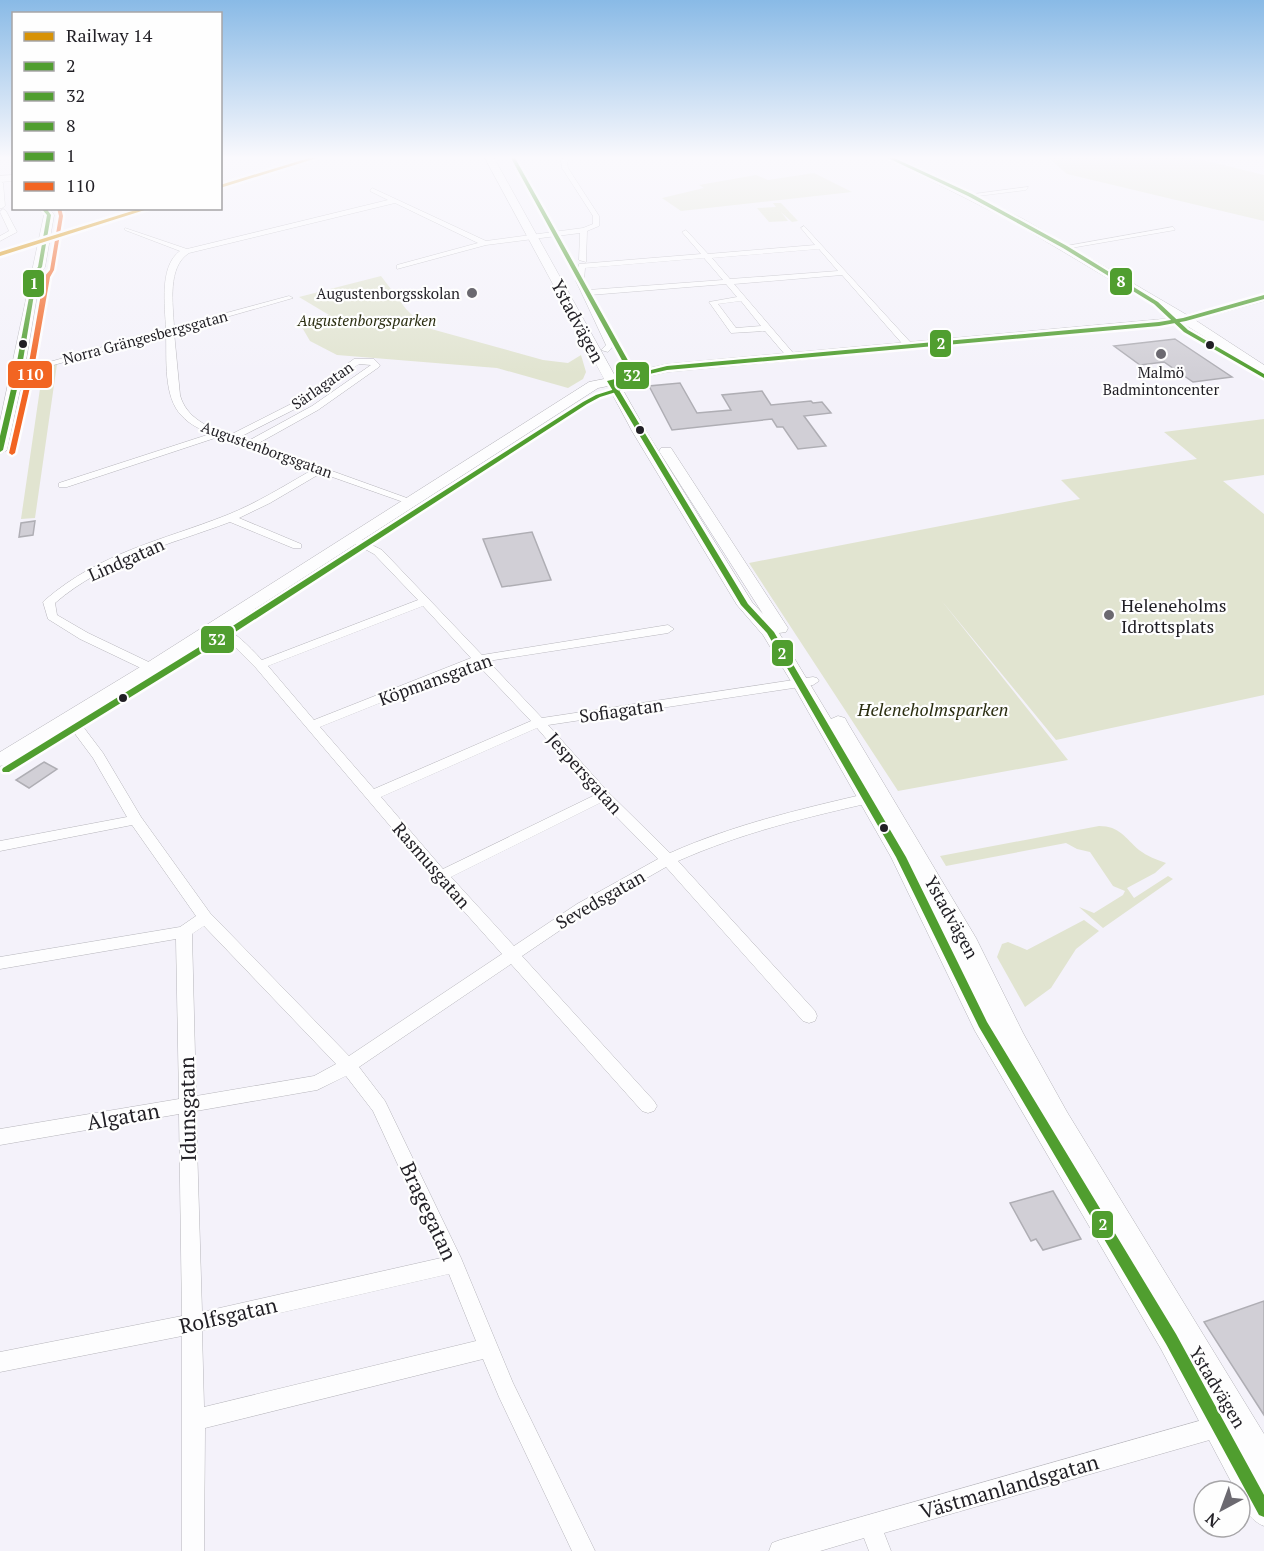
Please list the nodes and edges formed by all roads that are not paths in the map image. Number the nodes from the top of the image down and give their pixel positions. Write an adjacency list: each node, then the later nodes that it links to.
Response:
1 (12, 230): 15 (street)
2 (37, 230): 36 (main road)
3 (133, 230): 19 (street)
4 (269, 230): 19 (street)
5 (458, 230): 16 (street)
6 (534, 230): 14 (main road, Ystadvägen)
7 (534, 230): 14 (main road, Ystadvägen)
8 (581, 230): 14 (street)
9 (584, 230): 21 (street, Ystadvägen)
10 (806, 230): 17 (street)
11 (1035, 230): 18 (main road)
12 (1166, 230): 18 (street)
13 (686, 232): 20 (street)
14 (537, 236): 16 (street); 33 (main road, Ystadvägen); 39 (main road, Ystadvägen)
15 (0, 239)
16 (485, 243): 22 (street)
17 (820, 247): 20 (street); 23 (street)
18 (1065, 247): 29 (main road)
19 (186, 251): 31 (street, Augustenborgsgatan)
20 (706, 256): 21 (street); 24 (street)
21 (583, 263): 25 (street, Ystadvägen)
22 (400, 267)
23 (844, 273): 24 (street); 32 (street)
24 (728, 282): 25 (street); 28 (street)
25 (585, 293): 33 (street, Ystadvägen)
26 (1264, 297): 29 (main road)
27 (289, 298): 31 (street, Norra Grängesbergsgatan)
28 (742, 298): 30 (street); 30 (street)
29 (1179, 321): 32 (main road); 35 (main road); 38 (main road)
30 (767, 328): 34 (street)
31 (170, 330): 36 (street, Norra Grängesbergsgatan); 40 (street, Augustenborgsgatan)
32 (909, 346): 34 (main road)
33 (605, 350): 39 (main road, Ystadvägen)
34 (791, 356): 39 (main road)
35 (1264, 370)
36 (18, 372): 37 (main road, Norra Grängesbergsgatan); 43 (main road)
37 (0, 376)
38 (1264, 376)
39 (615, 379): 46 (main road); 56 (main road, Ystadvägen)
40 (218, 434): 41 (street, Augustenborgsgatan); 45 (street)
41 (231, 438): 42 (street, Augustenborgsgatan); 42 (street, Särlagatan)
42 (249, 445): 44 (street, Augustenborgsgatan)
43 (0, 450)
44 (321, 470): 46 (street, Augustenborgsgatan); 47 (street, Lindgatan)
45 (63, 484)
46 (413, 502): 48 (main road)
47 (230, 518): 49 (street); 55 (street, Lindgatan)
48 (354, 539): 50 (street, Jespersgatan); 51 (main road)
49 (297, 546)
50 (424, 602): 53 (street, Jespersgatan); 54 (street)
51 (214, 628): 54 (street, Rasmusgatan); 55 (main road)
52 (668, 629): 53 (street, Köpmansgatan)
53 (479, 659): 58 (street, Jespersgatan); 59 (street, Köpmansgatan)
54 (260, 665): 59 (street, Rasmusgatan)
55 (151, 668): 57 (main road)
56 (807, 682): 58 (street, Sofiagatan); 63 (main road, Ystadvägen)
57 (69, 719): 60 (main road); 64 (street)
58 (539, 722): 61 (street, Sofiagatan); 62 (street, Jespersgatan)
59 (313, 725): 61 (street, Rasmusgatan)
60 (0, 760)
61 (372, 795): 67 (street, Rasmusgatan)
62 (604, 796): 66 (street, Jespersgatan); 67 (street)
63 (874, 797): 66 (street, Sevedsgatan); 82 (main road, Ystadvägen)
64 (136, 820): 65 (street); 68 (street)
65 (0, 846)
66 (668, 860): 70 (street, Sevedsgatan); 72 (street, Jespersgatan)
67 (441, 876): 70 (street, Rasmusgatan)
68 (205, 917): 69 (street); 73 (street, Bragegatan)
69 (184, 932): 71 (street); 74 (street, Idunsgatan)
70 (511, 954): 73 (street, Sevedsgatan); 75 (street, Rasmusgatan)
71 (0, 963)
72 (809, 1016)
73 (348, 1066): 74 (street, Algatan); 77 (street, Bragegatan)
74 (186, 1105): 76 (street, Algatan); 78 (street, Idunsgatan)
75 (648, 1106)
76 (0, 1137)
77 (454, 1264): 78 (street, Rolfsgatan); 79 (street, Bragegatan)
78 (192, 1324): 80 (street, Rolfsgatan); 81 (street, Idunsgatan)
79 (489, 1348): 81 (street); 87 (street, Bragegatan)
80 (0, 1362)
81 (194, 1420): 86 (street, Idunsgatan)
82 (1229, 1424): 83 (main road, Ystadvägen); 84 (main road, Ystadvägen); 85 (street, Västmanlandsgatan)
83 (1264, 1463)
84 (1264, 1510)
85 (870, 1526): 88 (street, Västmanlandsgatan); 89 (street)
86 (193, 1551)
87 (584, 1551)
88 (780, 1551)
89 (880, 1551)

